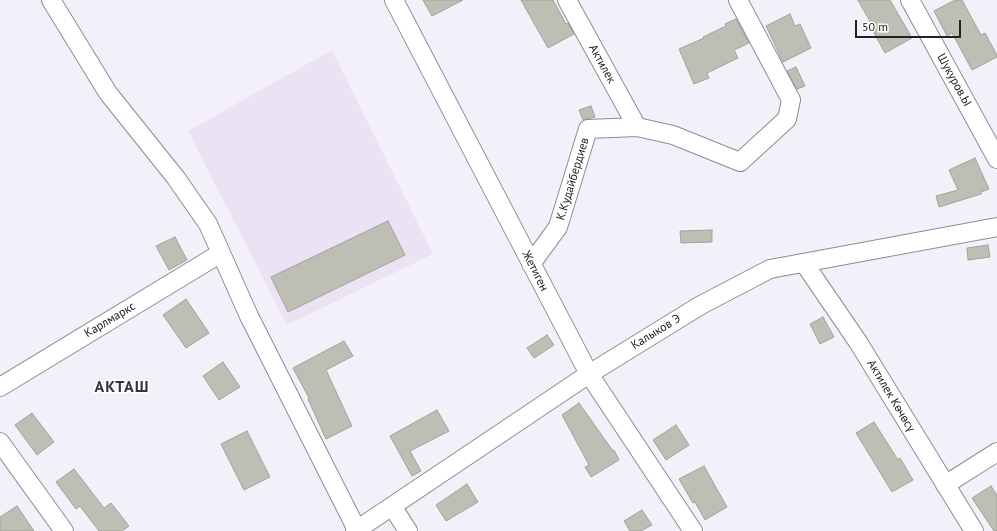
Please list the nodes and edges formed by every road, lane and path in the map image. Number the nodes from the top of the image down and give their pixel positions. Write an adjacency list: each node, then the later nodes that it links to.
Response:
1 (51, 0): 9 (street)
2 (394, 0): 11 (street, Жетиген)
3 (567, 0): 6 (street, Актилек)
4 (738, 0): 6 (street, К.Кудайбердиев)
5 (910, 0): 7 (street, Шукуров.Ы)
6 (637, 127): 11 (street, К.Кудайбердиев)
7 (997, 159)
8 (997, 226): 10 (street, Калыков Э)
9 (221, 253): 13 (street, Карлмаркс); 19 (street)
10 (804, 263): 12 (street, Калыков Э); 16 (street, Актилек Көчөсү)
11 (531, 264): 12 (street, Жетиген)
12 (589, 374): 17 (street, Калыков Э); 21 (street, Жетиген)
13 (0, 387)
14 (0, 442): 18 (street)
15 (997, 452): 16 (street)
16 (945, 485): 22 (street, Актилек Көчөсү)
17 (392, 506): 19 (street, Калыков Э); 20 (street)
18 (61, 530)
19 (356, 530)
20 (408, 531)
21 (693, 531)
22 (974, 531)

